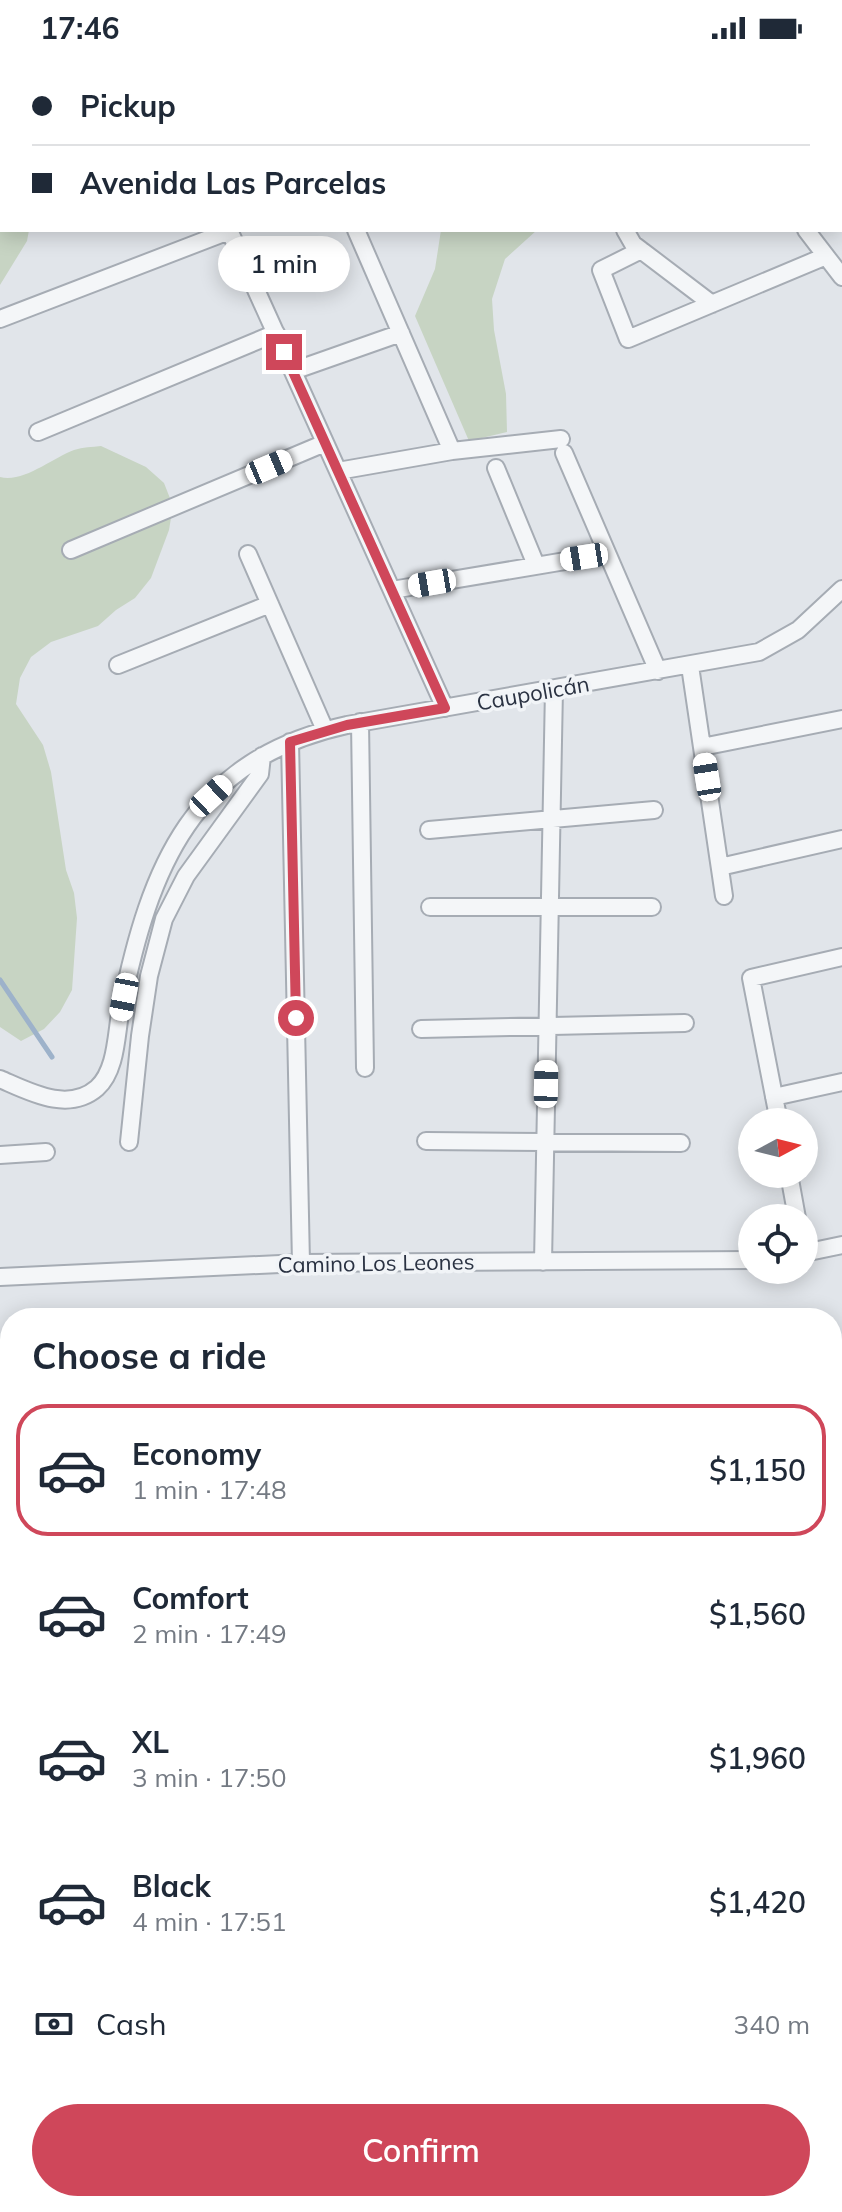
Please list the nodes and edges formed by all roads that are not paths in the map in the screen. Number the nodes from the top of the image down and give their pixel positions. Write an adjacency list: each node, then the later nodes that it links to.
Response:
1 (224, 232): 10 (street)
2 (230, 232): 11 (street)
3 (357, 232): 12 (street)
4 (626, 232): 6 (street)
5 (808, 232): 7 (street)
6 (641, 250): 9 (street); 9 (street)
7 (826, 256): 8 (street); 9 (street)
8 (841, 275)
9 (712, 304)
10 (0, 319)
11 (276, 333): 13 (street); 14 (street)
12 (401, 333): 13 (street); 16 (street)
13 (293, 371): 15 (street)
14 (38, 432)
15 (325, 443): 18 (street); 19 (street)
16 (452, 451): 18 (street); 21 (street)
17 (496, 468): 22 (street)
18 (338, 471): 24 (street)
19 (71, 550)
20 (248, 554): 25 (street)
21 (607, 554): 22 (street); 28 (street)
22 (536, 565): 24 (street)
23 (842, 589): 27 (street, Caupolicán)
24 (392, 590): 30 (street)
25 (270, 604): 26 (street); 33 (street)
26 (118, 665)
27 (690, 666): 28 (street, Caupolicán); 35 (street)
28 (658, 671): 29 (street, Caupolicán)
29 (554, 689): 30 (street, Caupolicán); 38 (street)
30 (445, 708): 32 (street, Caupolicán)
31 (842, 719): 35 (street)
32 (360, 722): 33 (street, Caupolicán); 50 (street)
33 (325, 730): 34 (street, Caupolicán)
34 (290, 742): 36 (street, Caupolicán); 65 (street)
35 (702, 747): 41 (street)
36 (262, 756): 51 (street, Caupolicán); 56 (street)
37 (654, 810): 38 (street)
38 (552, 820): 39 (street); 43 (street)
39 (429, 830)
40 (842, 839): 41 (street)
41 (720, 867): 42 (street)
42 (724, 896)
43 (550, 905): 44 (street); 45 (street); 48 (street)
44 (430, 907)
45 (652, 907)
46 (842, 957): 53 (street)
47 (685, 1023): 48 (street)
48 (548, 1026): 49 (street); 57 (street)
49 (421, 1029)
50 (365, 1068)
51 (0, 1079)
52 (842, 1082): 53 (street)
53 (774, 1097): 54 (street)
54 (776, 1108)
55 (426, 1141): 57 (street)
56 (129, 1142)
57 (545, 1142): 58 (street); 64 (street)
58 (681, 1143)
59 (46, 1152): 60 (street)
60 (0, 1155)
61 (842, 1245): 62 (street)
62 (818, 1250)
63 (738, 1260): 64 (street, Camino Los Leones)
64 (543, 1262): 65 (street, Camino Los Leones)
65 (301, 1263): 66 (street, Camino Los Leones)
66 (0, 1277)

